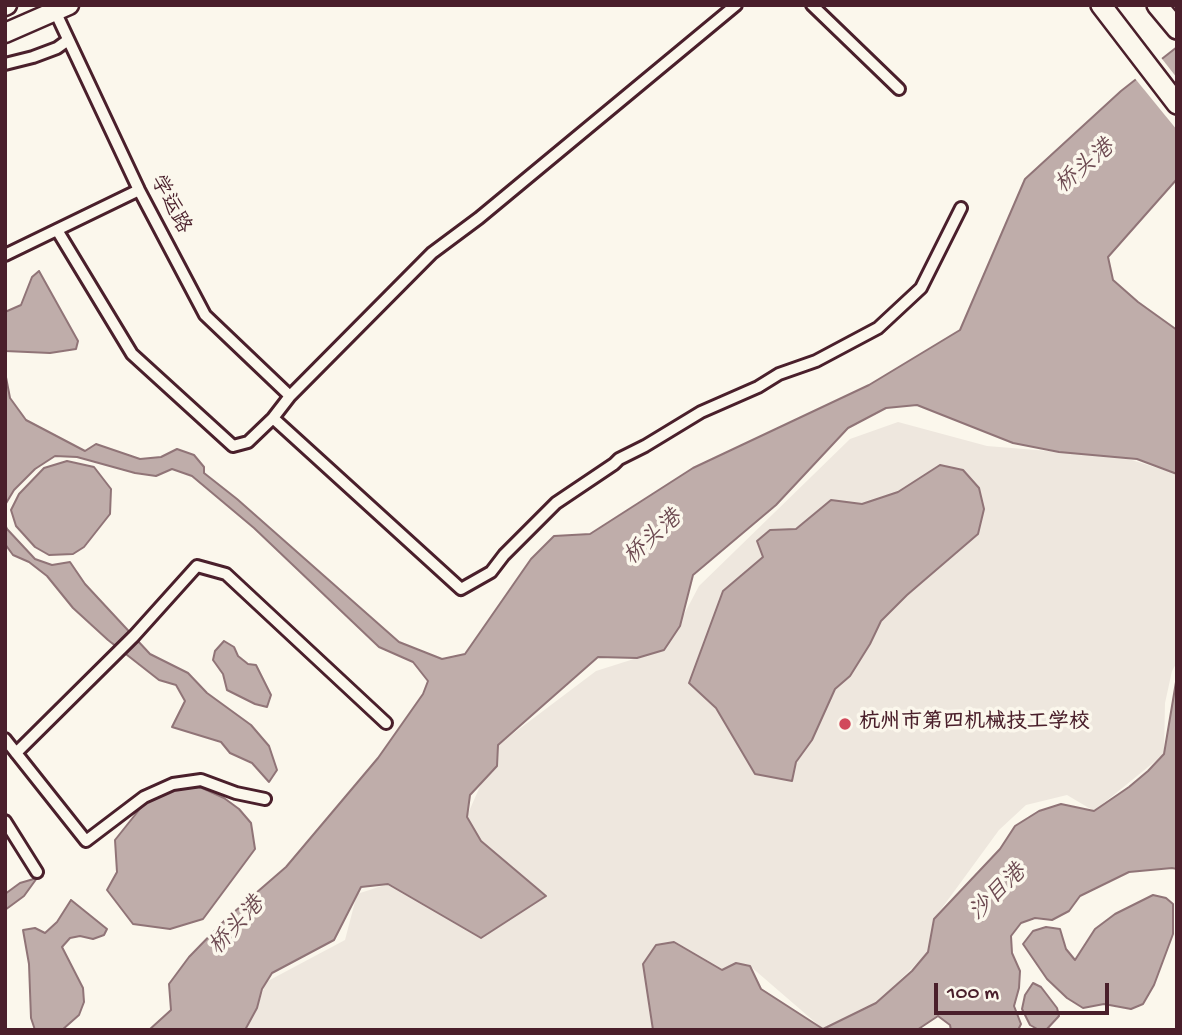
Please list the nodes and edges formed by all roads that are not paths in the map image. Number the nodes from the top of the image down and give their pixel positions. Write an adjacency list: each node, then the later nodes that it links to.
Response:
1 (736, 5): 16 (street)
2 (812, 5): 10 (street)
3 (1101, 5): 11 (highway)
4 (1157, 5): 6 (highway)
5 (59, 7): 7 (main road); 8 (street, 学运路)
6 (1177, 29)
7 (5, 33)
8 (68, 40): 9 (street); 12 (street, 学运路)
9 (5, 64)
10 (900, 89)
11 (1177, 104)
12 (139, 191): 14 (street); 16 (street, 学运路)
13 (961, 208): 17 (street)
14 (57, 230): 15 (street); 17 (street)
15 (5, 255)
16 (290, 396): 17 (street)
17 (274, 418)
18 (386, 723): 20 (street)
19 (5, 739): 20 (street)
20 (16, 753): 21 (street)
21 (265, 799)
22 (5, 821): 23 (street)
23 (37, 872)

